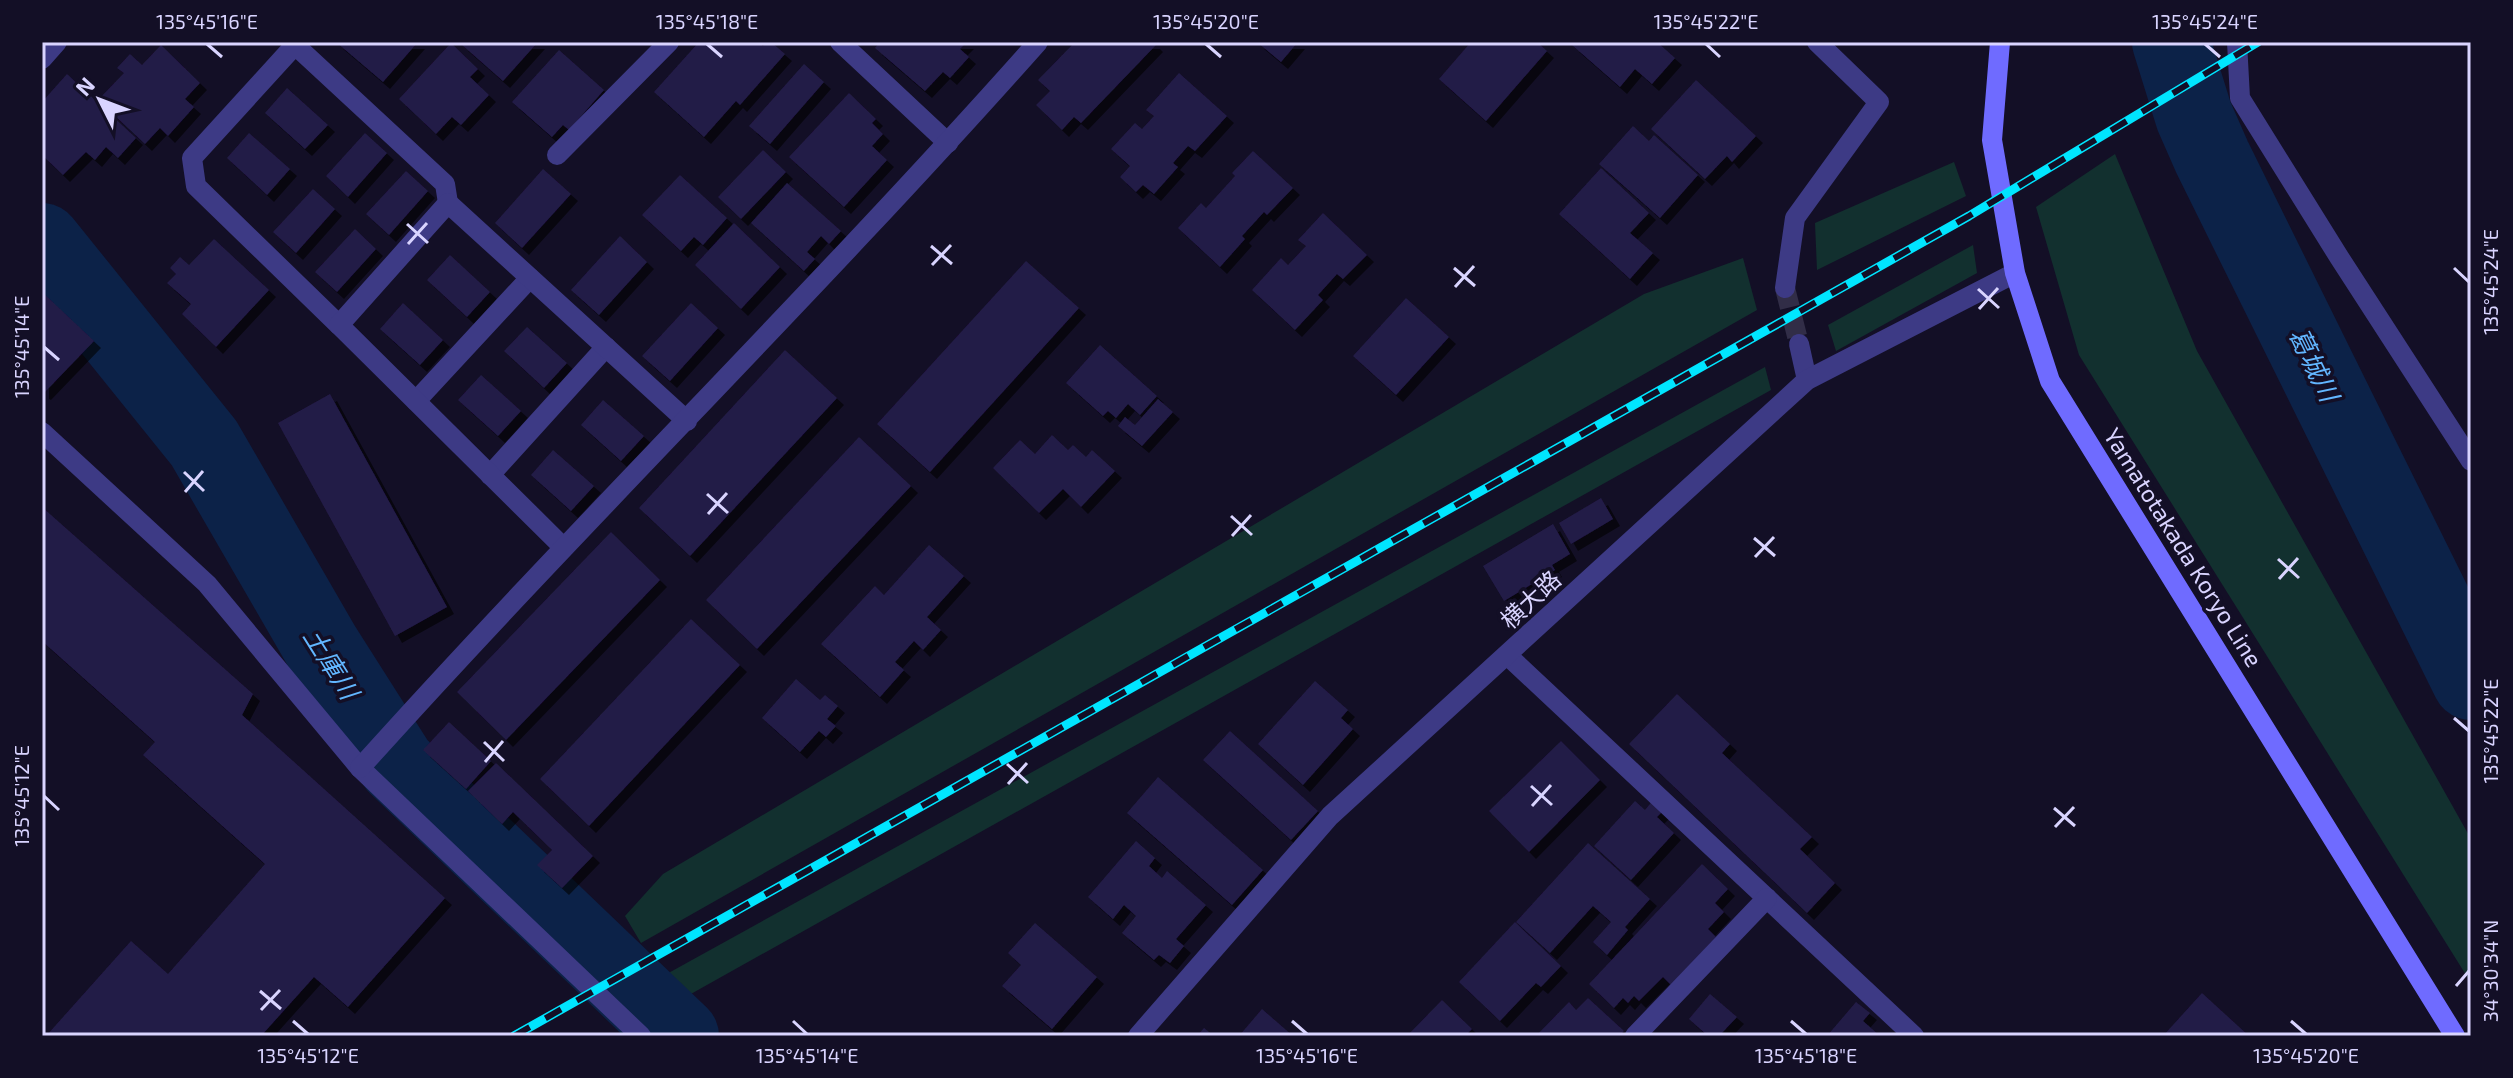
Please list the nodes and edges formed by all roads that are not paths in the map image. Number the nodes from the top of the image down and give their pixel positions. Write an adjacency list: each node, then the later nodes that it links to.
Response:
1 (57, 42): 8 (street)
2 (669, 42): 10 (street)
3 (1038, 42): 9 (street)
4 (1817, 42): 14 (street)
5 (2000, 42): 12 (main road, Yamatotakada Koryo Line)
6 (2237, 42): 22 (street)
7 (847, 45): 9 (street)
8 (42, 59)
9 (948, 143): 20 (street)
10 (557, 155)
11 (448, 203): 13 (street); 15 (street); 15 (street)
12 (2015, 273): 18 (street, 横大路); 32 (main road, Yamatotakada Koryo Line)
13 (530, 278): 17 (street); 19 (street)
14 (1785, 288)
15 (339, 325): 19 (street)
16 (1799, 344): 18 (street)
17 (606, 347): 20 (street); 23 (street)
18 (1807, 380): 25 (street, 横大路)
19 (416, 401): 23 (street)
20 (687, 421): 24 (street)
21 (42, 432): 26 (street)
22 (2471, 461)
23 (490, 475): 24 (street)
24 (563, 547): 26 (street)
25 (1507, 655): 27 (street); 29 (street, 横大路)
26 (367, 760): 28 (street)
27 (1767, 898): 30 (street); 31 (street)
28 (641, 1036)
29 (1138, 1036)
30 (1635, 1036)
31 (1914, 1036)
32 (2455, 1036)

